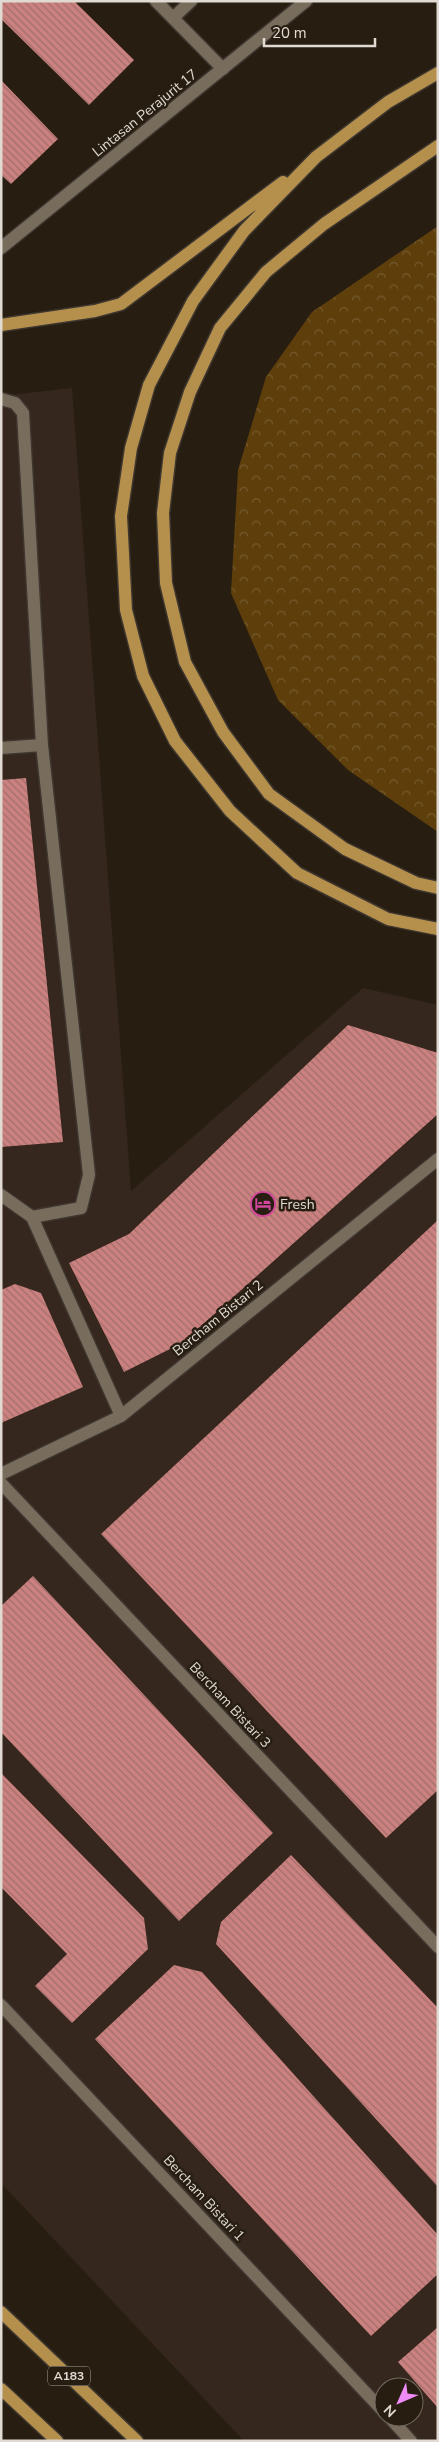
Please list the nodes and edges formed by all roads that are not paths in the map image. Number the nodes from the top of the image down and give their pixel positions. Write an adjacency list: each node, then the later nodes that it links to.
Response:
1 (156, 1): 4 (street)
2 (191, 1): 4 (street)
3 (299, 3): 5 (street, Lintasan Perajurit 17)
4 (173, 18): 5 (street)
5 (223, 69): 9 (street, Lintasan Perajurit 17)
6 (438, 73): 8 (main road)
7 (438, 146): 14 (main road)
8 (316, 157): 10 (main road); 15 (main road)
9 (1, 248)
10 (1, 325)
11 (1, 399): 12 (street)
12 (42, 745): 13 (street); 18 (street)
13 (1, 748)
14 (438, 888)
15 (438, 930)
16 (438, 1159): 19 (street, Bercham Bistari 2)
17 (1, 1195): 18 (street)
18 (32, 1217): 19 (street)
19 (121, 1416): 20 (street, Bercham Bistari 2)
20 (1, 1474)
21 (1, 1483): 22 (street, Bercham Bistari 3)
22 (438, 1948)
23 (1, 2005): 26 (street, Bercham Bistari 1)
24 (1, 2312): 29 (main road, A183)
25 (1, 2388): 28 (main road)
26 (374, 2401)
27 (399, 2427): 30 (street)
28 (57, 2441)
29 (137, 2441)
30 (412, 2441)

